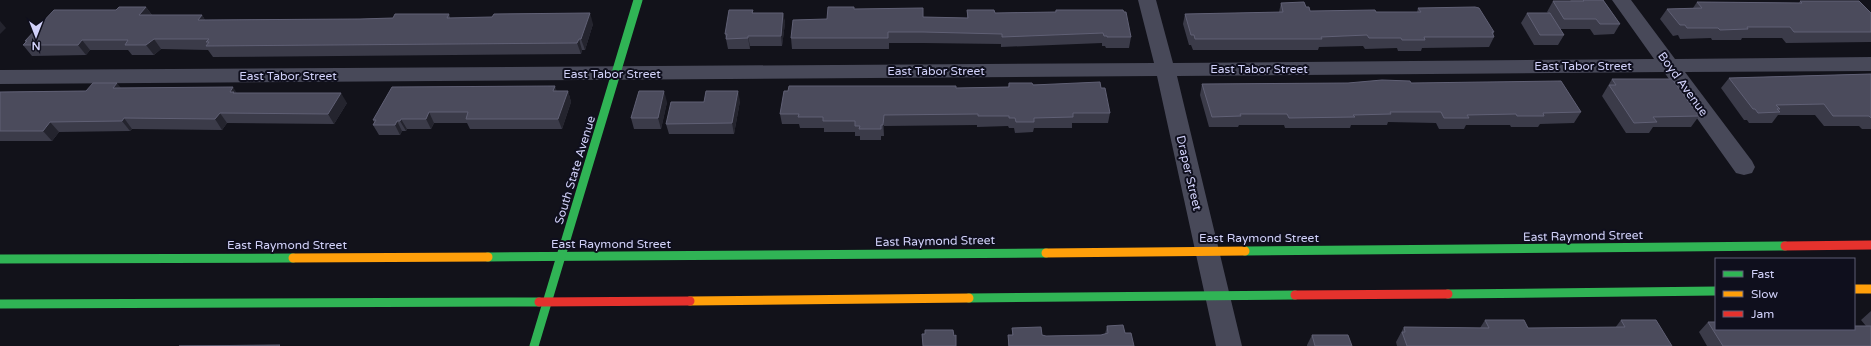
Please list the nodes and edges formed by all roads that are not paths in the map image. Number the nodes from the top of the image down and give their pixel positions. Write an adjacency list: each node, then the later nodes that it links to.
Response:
1 (638, 0): 7 (main road, South State Avenue)
2 (1147, 0): 6 (street, Draper Street)
3 (1621, 0): 5 (street, Boyd Avenue)
4 (1871, 64): 5 (street, East Tabor Street)
5 (1669, 65): 6 (street, East Tabor Street); 9 (street, Boyd Avenue)
6 (1165, 69): 7 (street, East Tabor Street); 11 (street, Draper Street)
7 (617, 74): 8 (street, East Tabor Street); 12 (main road, South State Avenue)
8 (0, 77)
9 (1744, 167)
10 (1871, 245): 11 (main road, East Raymond Street)
11 (1207, 250): 12 (main road, East Raymond Street); 17 (street, Draper Street)
12 (561, 256): 13 (main road, East Raymond Street); 18 (main road, South State Avenue)
13 (0, 259)
14 (1855, 289): 15 (main road)
15 (1871, 289)
16 (1715, 291): 17 (main road)
17 (1217, 295): 18 (main road); 21 (street, Draper Street)
18 (548, 302): 19 (main road); 20 (main road, South State Avenue)
19 (0, 304)
20 (534, 346)
21 (1229, 346)

